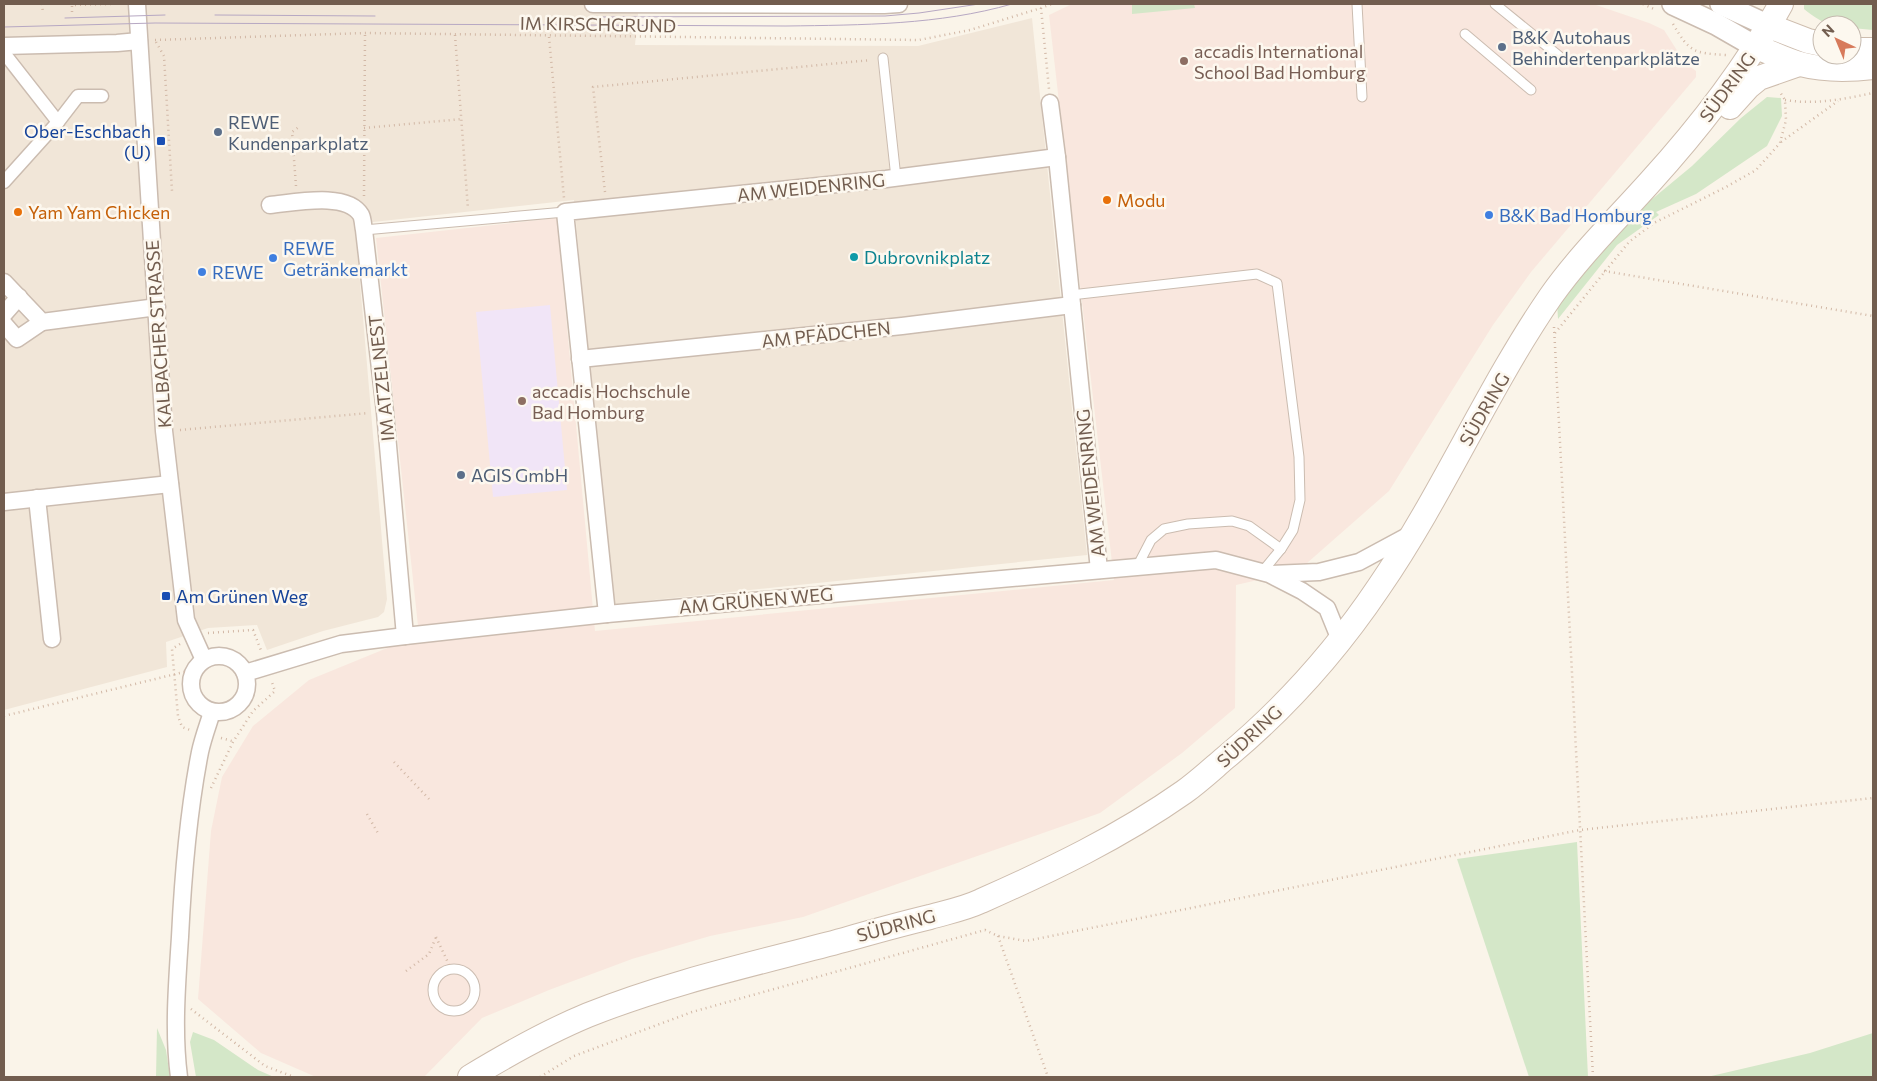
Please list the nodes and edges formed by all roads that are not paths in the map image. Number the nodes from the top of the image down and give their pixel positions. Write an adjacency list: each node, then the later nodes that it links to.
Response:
1 (137, 4): 11 (street, KALBACHER STRASSE)
2 (593, 4): 3 (street)
3 (899, 4)
4 (1357, 4): 22 (lane)
5 (1495, 4): 16 (lane)
6 (1726, 4): 9 (street)
7 (1781, 4): 9 (main road, SÜDRING)
8 (1667, 11): 15 (street)
9 (1769, 26): 12 (main road); 15 (main road, SÜDRING)
10 (1465, 34): 20 (lane)
11 (147, 40): 13 (street); 35 (street, KALBACHER STRASSE)
12 (1812, 42)
13 (4, 46)
14 (4, 53): 24 (street)
15 (1752, 53): 18 (main road); 28 (main road, SÜDRING)
16 (1559, 56)
17 (880, 59): 26 (lane)
18 (1799, 64): 19 (main road); 28 (main road)
19 (1873, 68)
20 (1531, 90)
21 (102, 96): 24 (street)
22 (1362, 97)
23 (1050, 103): 25 (street, AM WEIDENRING)
24 (58, 122): 27 (street)
25 (1057, 156): 26 (street, AM WEIDENRING); 34 (street, AM WEIDENRING)
26 (896, 178): 30 (street, AM WEIDENRING)
27 (4, 182)
28 (1648, 184): 43 (main road, SÜDRING)
29 (270, 205): 31 (street, IM ATZELNEST)
30 (565, 212): 31 (lane); 39 (street)
31 (364, 230): 49 (street, IM ATZELNEST)
32 (4, 282): 33 (street)
33 (19, 297): 36 (street); 37 (street)
34 (1071, 300): 39 (street, AM PFÄDCHEN); 44 (lane); 46 (street, AM WEIDENRING)
35 (157, 307): 37 (street); 40 (street, KALBACHER STRASSE)
36 (4, 314)
37 (42, 322): 38 (street)
38 (4, 324)
39 (580, 359): 48 (street)
40 (170, 484): 41 (street); 52 (street, KALBACHER STRASSE)
41 (37, 498): 42 (street); 50 (street)
42 (4, 502)
43 (1412, 534): 47 (street, AM GRÜNEN WEG); 51 (main road, SÜDRING)
44 (1281, 549): 45 (lane); 47 (lane)
45 (1137, 567): 46 (street, AM GRÜNEN WEG); 47 (street, AM GRÜNEN WEG)
46 (1099, 570): 48 (street, AM GRÜNEN WEG)
47 (1266, 573): 51 (street, AM GRÜNEN WEG)
48 (606, 614): 49 (street, AM GRÜNEN WEG)
49 (405, 636): 53 (street, AM GRÜNEN WEG)
50 (52, 639)
51 (1340, 640): 57 (main road, SÜDRING)
52 (199, 665): 53 (street); 54 (street)
53 (245, 673): 54 (street)
54 (212, 712): 56 (street)
55 (451, 969): 55 (lane)
56 (179, 1077)
57 (470, 1077)

